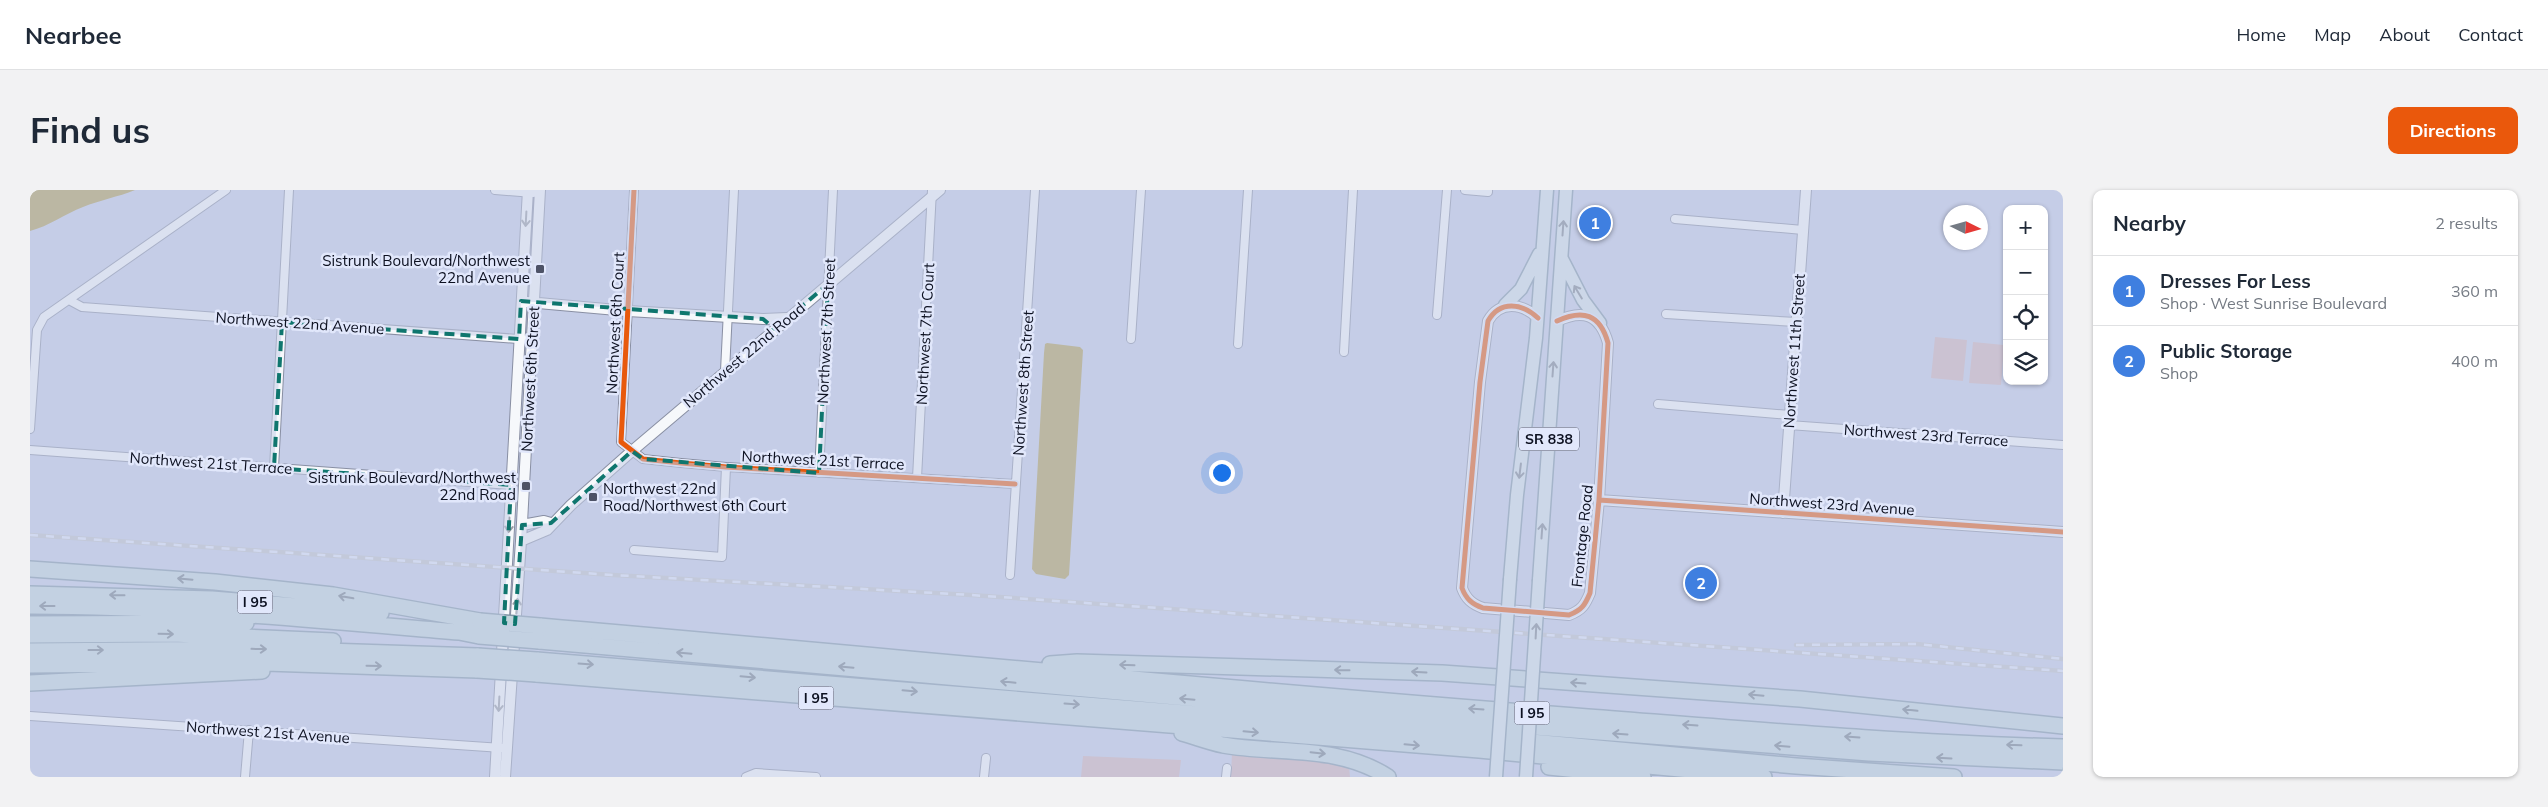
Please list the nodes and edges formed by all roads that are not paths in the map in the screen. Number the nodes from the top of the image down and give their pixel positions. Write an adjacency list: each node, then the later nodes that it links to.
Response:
1 (226, 190): 26 (street)
2 (289, 190): 38 (street)
3 (495, 190): 18 (street)
4 (634, 190): 30 (street, Northwest 6th Court)
5 (734, 190): 33 (street)
6 (833, 190): 25 (street, Northwest 7th Street)
7 (940, 190): 20 (street, Northwest 22nd Road)
8 (1035, 190): 58 (street, Northwest 8th Street)
9 (1141, 190): 43 (street)
10 (1248, 190): 45 (street)
11 (1353, 190): 46 (street)
12 (1447, 190): 32 (street)
13 (1465, 190): 14 (street)
14 (1488, 190)
15 (1548, 190): 23 (main road, SR 838)
16 (1566, 190): 24 (main road, SR 838, one-way to 16)
17 (1806, 190): 22 (street, Northwest 11th Street)
18 (528, 191): 19 (street); 27 (street, Northwest 6th Street, one-way to 27)
19 (540, 192): 28 (street, Northwest 6th Street)
20 (932, 194): 25 (street, Northwest 22nd Road); 57 (street, Northwest 7th Court)
21 (1675, 219): 22 (street)
22 (1803, 230): 39 (street, Northwest 11th Street)
23 (1543, 245): 29 (main road); 35 (main road, SR 838)
24 (1561, 258): 37 (main road, SR 838); 40 (main road, one-way to 24)
25 (828, 284): 34 (street, Northwest 22nd Road); 56 (street, Northwest 7th Street)
26 (69, 300): 38 (street, Northwest 22nd Avenue); 50 (street)
27 (521, 301): 28 (street); 42 (street, Northwest 6th Street)
28 (534, 302): 30 (street); 44 (street, Northwest 6th Street)
29 (1505, 306): 35 (street); 60 (street, Frontage Road)
30 (628, 311): 33 (street); 53 (street, Northwest 6th Court)
31 (1666, 314): 39 (street)
32 (1436, 315)
33 (727, 317): 36 (street); 47 (street)
34 (787, 318): 36 (street); 41 (street, Northwest 22nd Road)
35 (1538, 318): 82 (main road, SR 838, one-way to 82, bridge)
36 (762, 319): 41 (street)
37 (1556, 321): 40 (street); 83 (main road, SR 838, one-way to 37, bridge)
38 (282, 322): 42 (street, Northwest 22nd Avenue); 55 (street)
39 (1796, 322): 49 (street, Northwest 11th Street)
40 (1600, 323): 60 (street, Frontage Road)
41 (775, 329): 47 (street, Northwest 22nd Road)
42 (519, 339): 44 (street, Northwest 22nd Avenue); 59 (street, Northwest 6th Street)
43 (1132, 339)
44 (532, 340): 63 (street, Northwest 6th Street)
45 (1238, 344)
46 (1344, 352)
47 (725, 371): 53 (street, Northwest 22nd Road)
48 (1658, 404): 49 (street, Northwest 23rd Terrace)
49 (1789, 420): 51 (street, Northwest 23rd Terrace); 61 (street, Northwest 11th Street)
50 (30, 429)
51 (2063, 445)
52 (30, 450): 55 (street, Northwest 21st Terrace)
53 (632, 451): 54 (street, Northwest 21st Terrace); 62 (street, Northwest 22nd Road)
54 (726, 467): 56 (street, Northwest 21st Terrace); 66 (street)
55 (274, 468): 59 (street, Northwest 21st Terrace)
56 (819, 473): 57 (street, Northwest 21st Terrace)
57 (918, 478): 58 (street, Northwest 21st Terrace)
58 (1015, 484): 68 (street, Northwest 8th Street)
59 (511, 485): 90 (street, Northwest 6th Street, one-way to 90)
60 (1599, 500): 61 (street, Northwest 23rd Avenue)
61 (1783, 513): 64 (street, Northwest 23rd Avenue)
62 (551, 523): 63 (street); 65 (street, Northwest 22nd Road)
63 (522, 525): 65 (street, Northwest 6th Street)
64 (2063, 532)
65 (521, 541): 90 (street, Northwest 6th Street, one-way to 65)
66 (634, 550)
67 (30, 570): 72 (highway, one-way to 67)
68 (1010, 575)
69 (30, 594): 72 (highway, I 95, one-way to 69)
70 (30, 606): 72 (highway, one-way to 70)
71 (30, 624): 72 (highway)
72 (480, 628): 73 (highway, I 95, bridge)
73 (539, 633): 80 (highway, I 95); 93 (highway, one-way to 73)
74 (30, 635): 76 (highway, one-way to 76)
75 (30, 651): 76 (highway, one-way to 76)
76 (449, 654): 77 (highway)
77 (478, 663): 79 (highway, I 95, one-way to 77); 81 (highway, I 95, bridge)
78 (30, 665): 79 (highway, I 95)
79 (325, 665): 84 (highway)
80 (1002, 666): 82 (highway, one-way to 80); 89 (highway, I 95, one-way to 80)
81 (536, 667): 86 (highway, I 95); 107 (highway, one-way to 107)
82 (1502, 678): 83 (highway); 103 (main road, SR 838, bridge)
83 (1534, 680): 87 (highway, one-way to 83); 104 (main road, SR 838, bridge)
84 (30, 683)
85 (30, 716): 88 (street, Northwest 21st Avenue)
86 (1150, 724): 91 (highway, I 95, one-way to 91); 102 (highway, one-way to 102)
87 (2063, 726)
88 (249, 730): 90 (street, Northwest 21st Avenue); 96 (street)
89 (2063, 747)
90 (502, 748): 97 (street, Northwest 6th Street); 98 (street, Northwest 6th Street)
91 (1479, 750): 105 (highway); 106 (highway, I 95)
92 (986, 758): 100 (street)
93 (2063, 762)
94 (1226, 768): 101 (street)
95 (747, 776): 99 (street)
96 (245, 777)
97 (495, 777)
98 (505, 777)
99 (816, 777)
100 (984, 777)
101 (1226, 777)
102 (1388, 777)
103 (1496, 777)
104 (1526, 777)
105 (1643, 777)
106 (1764, 777)
107 (1954, 777)

